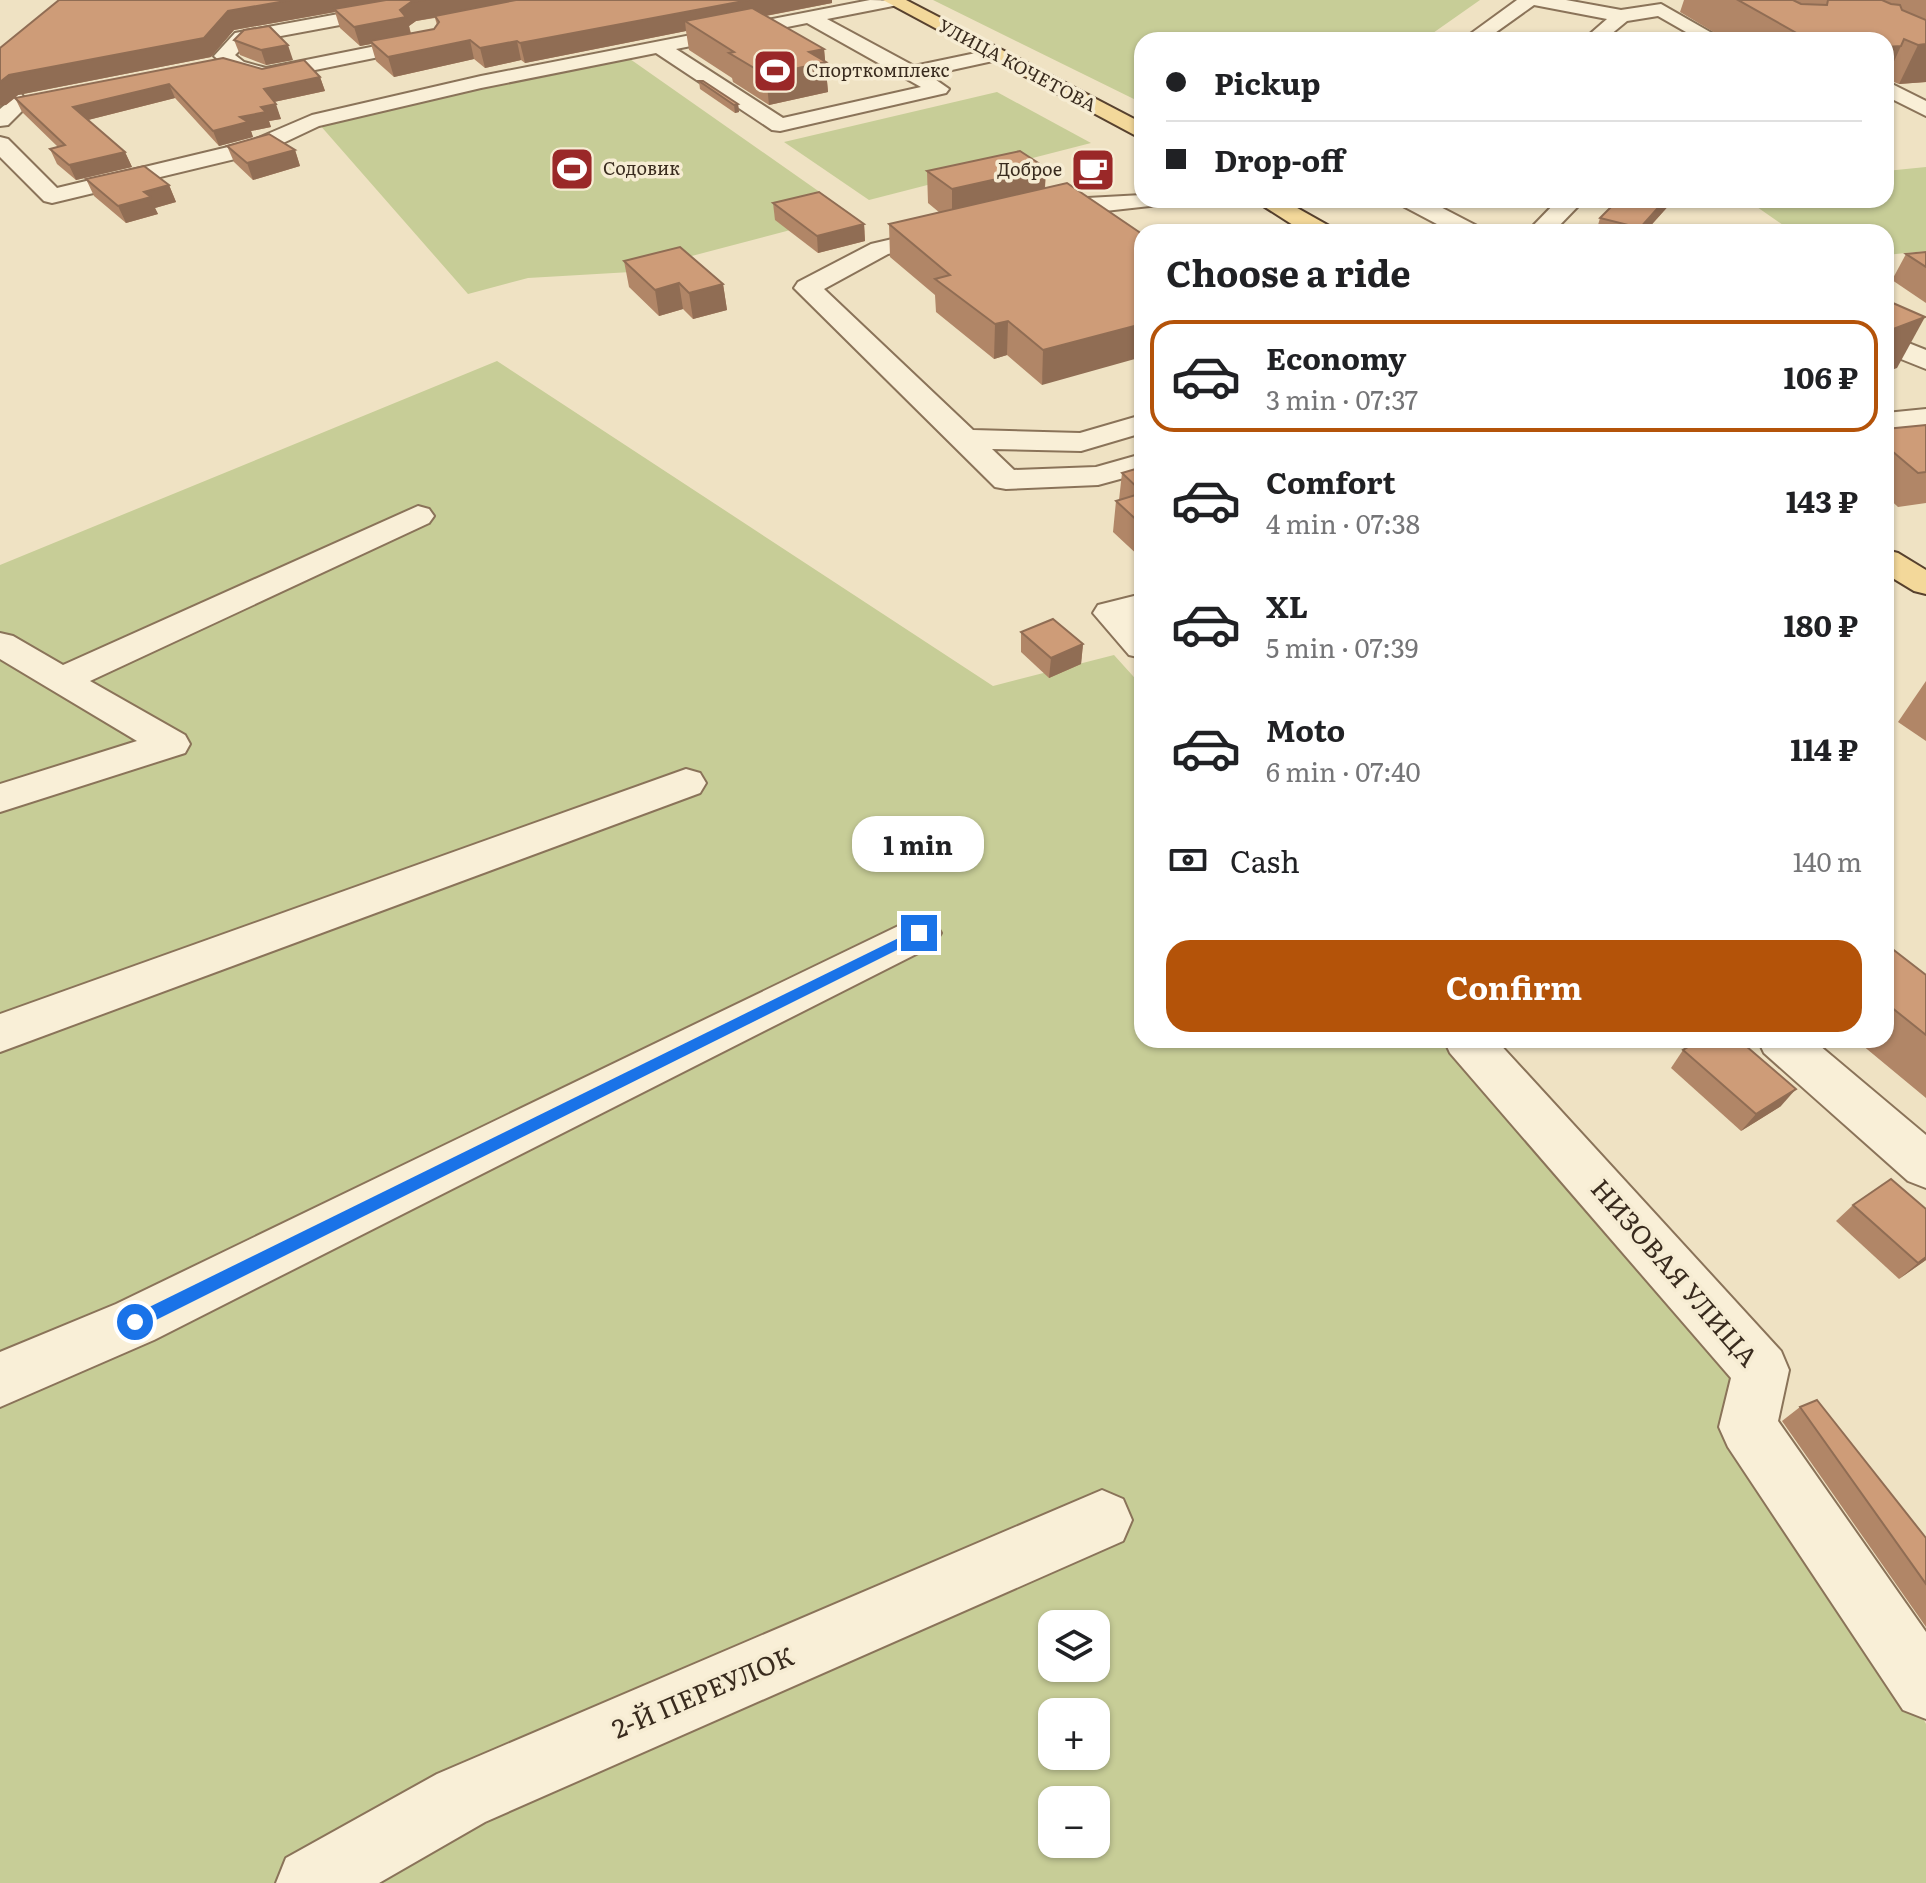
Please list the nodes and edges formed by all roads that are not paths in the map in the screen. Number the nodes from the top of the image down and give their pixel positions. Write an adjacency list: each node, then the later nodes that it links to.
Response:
1 (892, 0): 6 (street); 14 (main road, УЛИЦА КОЧЕТОВА)
2 (1529, 0): 10 (street)
3 (1538, 0): 5 (street)
4 (751, 6): 9 (street)
5 (1621, 16): 11 (street); 12 (street)
6 (811, 18): 9 (street); 17 (street)
7 (405, 20): 8 (street); 15 (street); 15 (street); 19 (street)
8 (448, 24)
9 (783, 24): 13 (street)
10 (1483, 32)
11 (1602, 32)
12 (1700, 32)
13 (661, 48): 17 (street); 19 (street)
14 (995, 55): 17 (street); 23 (main road, УЛИЦА КОЧЕТОВА)
15 (232, 62): 16 (street)
16 (202, 68)
17 (911, 73)
18 (0, 80): 22 (street)
19 (481, 82): 24 (street)
20 (1894, 92): 21 (street)
21 (1926, 110)
22 (0, 120)
23 (1134, 128)
24 (0, 144)
25 (1134, 204): 29 (street)
26 (1280, 208): 30 (main road)
27 (1424, 208): 31 (street)
28 (1564, 208): 32 (street)
29 (1020, 216)
30 (1308, 224)
31 (1455, 224)
32 (1547, 224)
33 (973, 227): 39 (street)
34 (1894, 346): 35 (street)
35 (1926, 361)
36 (1926, 418): 37 (street)
37 (1894, 421)
38 (1134, 426): 39 (street)
39 (965, 439): 40 (street)
40 (1134, 465)
41 (418, 516): 47 (street)
42 (1894, 565): 43 (main road)
43 (1926, 584)
44 (1126, 608): 45 (street)
45 (1134, 628)
46 (0, 644): 47 (street)
47 (61, 680): 49 (street)
48 (686, 783): 51 (street)
49 (0, 798)
50 (919, 933): 55 (street)
51 (0, 1033)
52 (1474, 1048): 57 (street, НИЗОВАЯ УЛИЦА)
53 (1790, 1048): 54 (street)
54 (1926, 1166)
55 (0, 1380)
56 (1102, 1520): 58 (street, 2-Й ПЕРЕУЛОК)
57 (1926, 1687)
58 (311, 1883)

